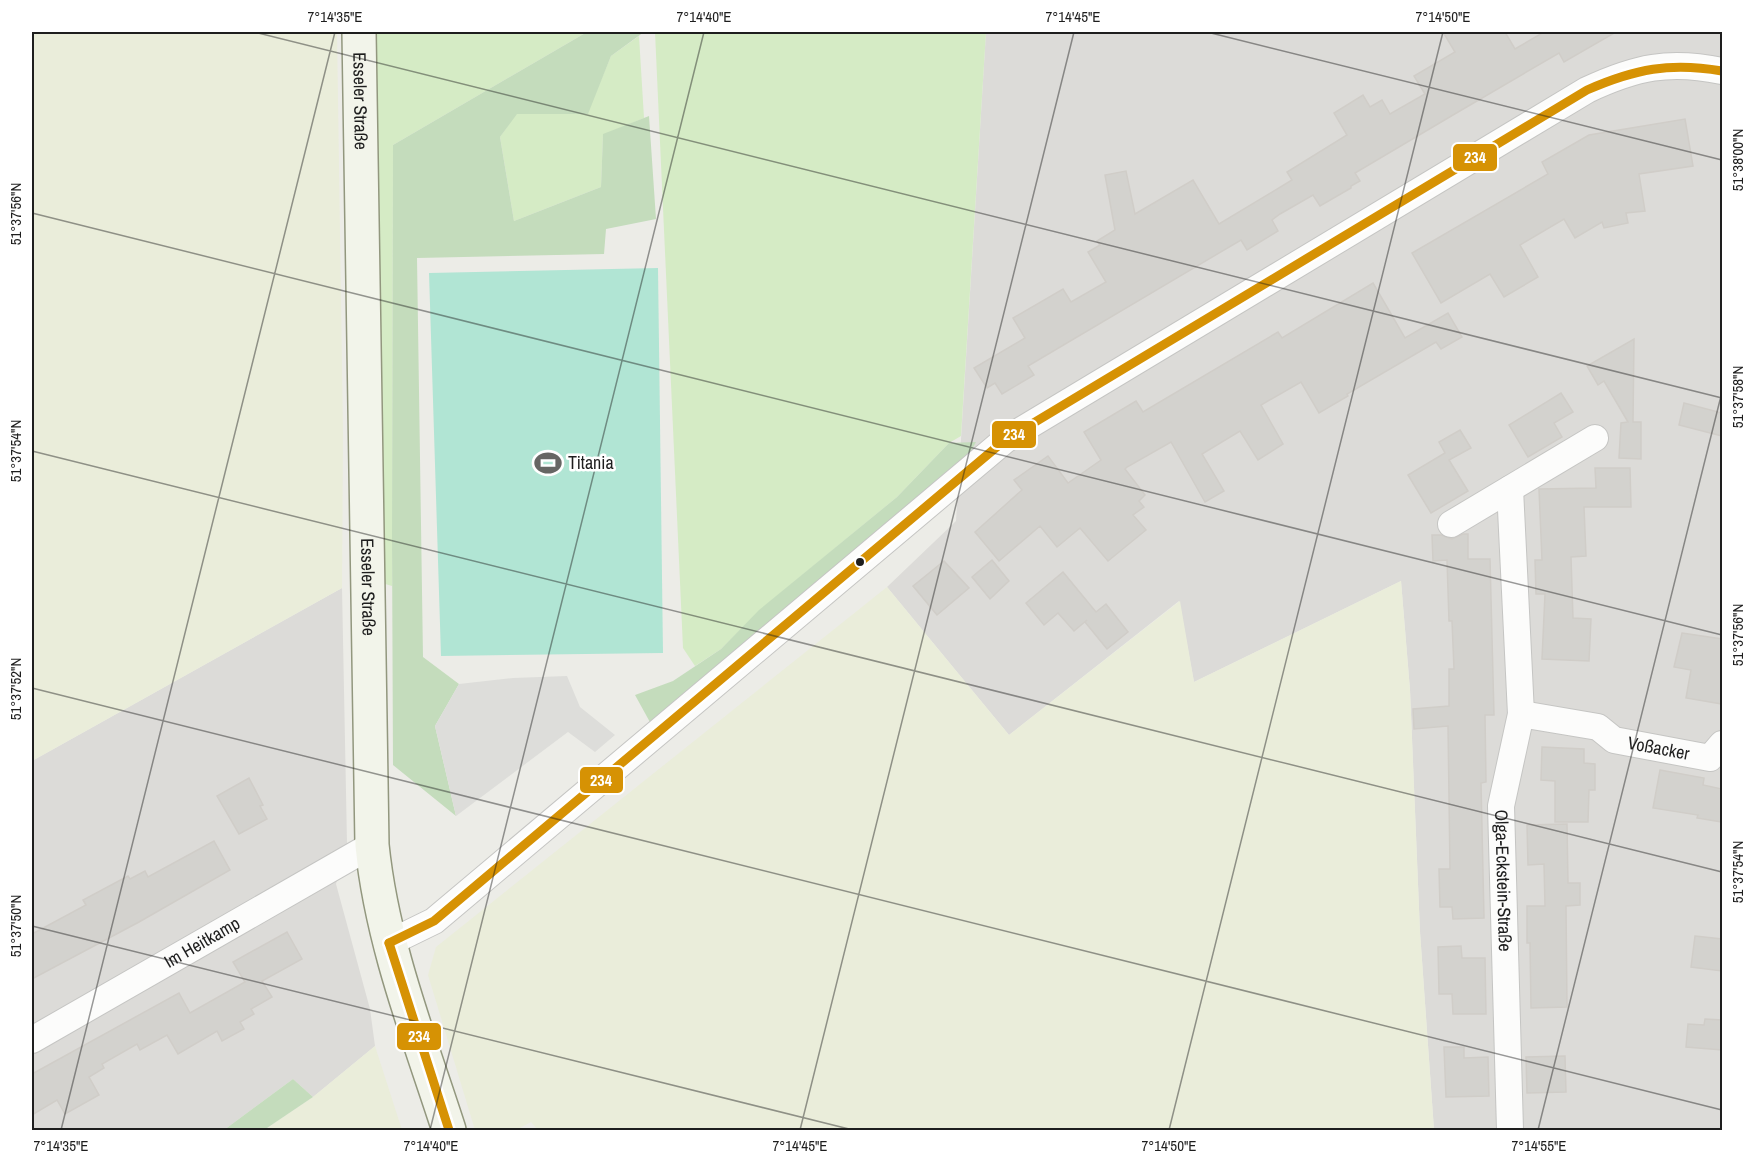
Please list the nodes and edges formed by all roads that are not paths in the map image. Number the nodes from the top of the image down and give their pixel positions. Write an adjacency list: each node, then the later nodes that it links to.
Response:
1 (359, 32): 8 (main road, Esseler Straße)
2 (1722, 71): 9 (street)
3 (1595, 438): 4 (street)
4 (1510, 489): 5 (street); 6 (street, Olga-Eckstein-Straße)
5 (1451, 524)
6 (1521, 714): 7 (street, Voßacker); 12 (street, Olga-Eckstein-Straße)
7 (1722, 744)
8 (372, 845): 9 (main road, Esseler Straße); 10 (street, Im Heitkamp)
9 (389, 943): 11 (main road, Esseler Straße)
10 (32, 1040)
11 (449, 1131)
12 (1510, 1131)

